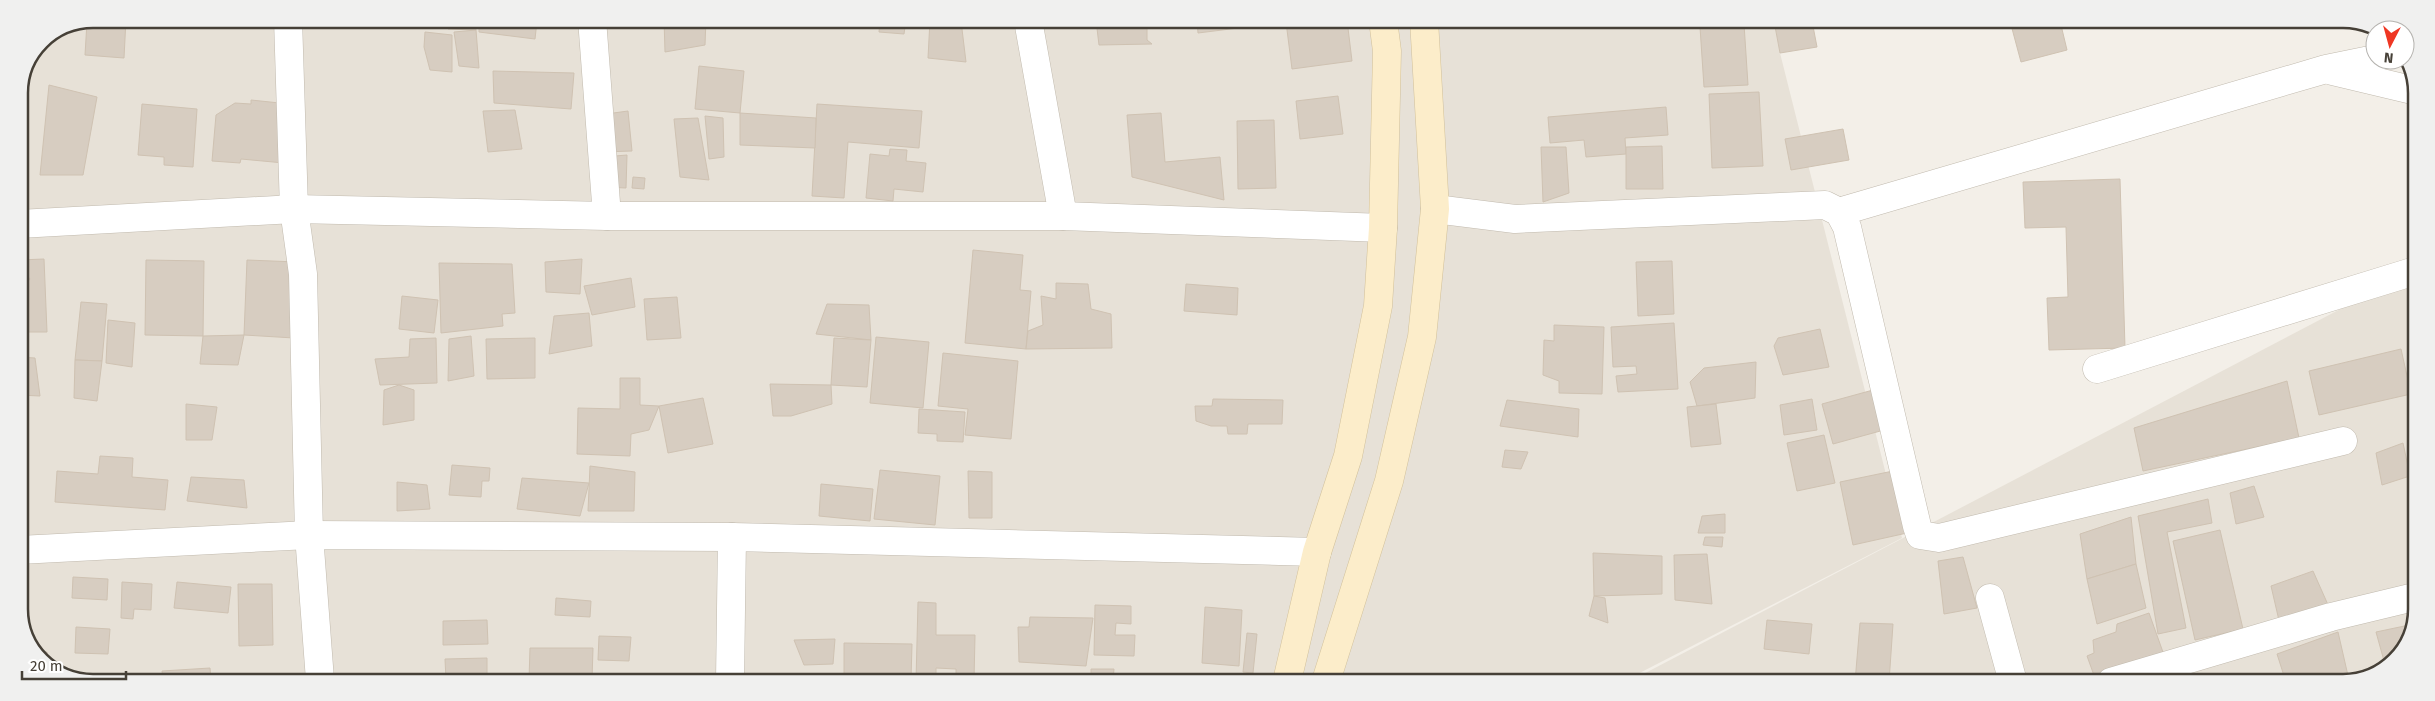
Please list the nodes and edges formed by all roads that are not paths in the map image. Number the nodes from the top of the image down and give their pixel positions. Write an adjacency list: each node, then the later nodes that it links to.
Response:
1 (288, 28): 9 (street)
2 (593, 28): 12 (street)
3 (1029, 28): 13 (street)
4 (1384, 28): 15 (street)
5 (1424, 28): 10 (street)
6 (2365, 61): 7 (street)
7 (2326, 69): 8 (street); 11 (street)
8 (2407, 89)
9 (294, 209): 12 (street); 14 (street); 19 (street)
10 (1435, 209): 11 (street); 28 (street)
11 (1839, 212): 18 (street)
12 (607, 216): 13 (street)
13 (1063, 216): 15 (street)
14 (28, 224)
15 (1383, 228): 22 (street)
16 (2407, 273): 17 (street)
17 (2097, 369)
18 (2343, 441)
19 (308, 535): 20 (street); 21 (street); 25 (street)
20 (732, 537): 22 (street); 26 (street)
21 (28, 550)
22 (1318, 552): 27 (street)
23 (1990, 598): 29 (street)
24 (2408, 598): 30 (street)
25 (320, 674)
26 (730, 674)
27 (1289, 674)
28 (1328, 674)
29 (2012, 674)
30 (2138, 674)

